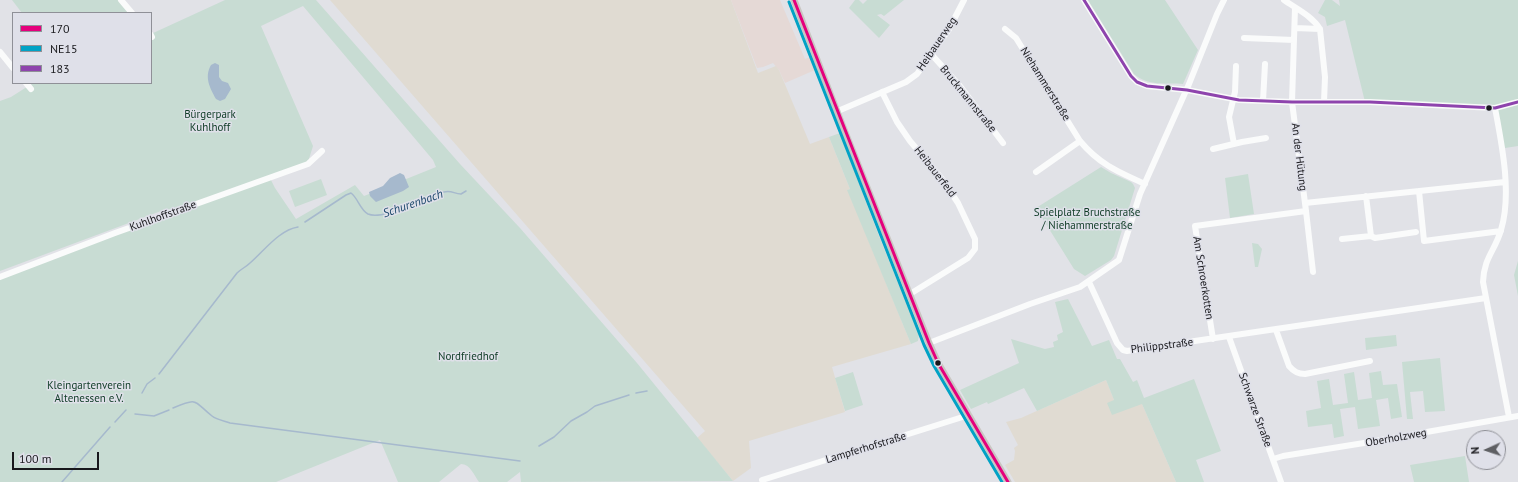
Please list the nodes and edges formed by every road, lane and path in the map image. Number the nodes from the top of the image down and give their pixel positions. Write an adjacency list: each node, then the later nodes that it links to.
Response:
1 (122, 0): 8 (street)
2 (794, 0): 29 (main road)
3 (964, 0): 15 (street, Heibauerweg)
4 (1084, 0): 21 (street)
5 (1224, 0): 21 (street)
6 (1284, 0): 7 (street)
7 (1295, 8): 9 (street, An der Hütung); 11 (street)
8 (131, 12)
9 (1295, 28): 11 (street); 13 (street, An der Hütung)
10 (1006, 29): 31 (street, Niehammerstraße)
11 (1320, 29): 26 (street)
12 (1244, 38): 13 (street)
13 (1294, 40): 25 (street, An der Hütung)
14 (0, 52): 18 (street)
15 (932, 55): 22 (street, Heibauerweg); 32 (street, Bruckmannstraße)
16 (1265, 64): 24 (street)
17 (1236, 66): 23 (street)
18 (12, 67)
19 (27, 84): 20 (street)
20 (31, 89)
21 (1187, 90): 23 (street); 38 (street)
22 (882, 92): 29 (street, Heibauerweg); 50 (street, Heibauerfeld)
23 (1233, 99): 24 (street); 33 (street)
24 (1263, 101): 25 (street)
25 (1292, 102): 26 (street); 41 (street, An der Hütung)
26 (1324, 102): 28 (street)
27 (1518, 102): 28 (street)
28 (1496, 108): 37 (street)
29 (838, 111): 50 (main road)
30 (1266, 138): 33 (street)
31 (1080, 141): 36 (street); 38 (street, Niehammerstraße)
32 (1003, 143)
33 (1234, 144): 34 (street)
34 (1213, 149)
35 (322, 151): 48 (street, Kuhlhoffstraße)
36 (1036, 172)
37 (1505, 182): 39 (street); 43 (street)
38 (1145, 184): 49 (street)
39 (1417, 191): 40 (street); 43 (street)
40 (1366, 196): 41 (street); 45 (street)
41 (1305, 203): 42 (street, An der Hütung)
42 (1306, 211): 47 (street, An der Hütung); 54 (street, Am Schroerkotten)
43 (1501, 231): 51 (street)
44 (1416, 232): 45 (street)
45 (1371, 236): 46 (street)
46 (1342, 239)
47 (1313, 272)
48 (0, 277)
49 (1089, 282): 54 (street, Philippstraße); 55 (street)
50 (910, 294): 55 (main road)
51 (1486, 298): 52 (street, Philippstraße); 59 (street)
52 (1276, 330): 53 (street, Philippstraße); 56 (street)
53 (1229, 337): 54 (street, Philippstraße); 60 (street, Schwarze Straße)
54 (1213, 339)
55 (929, 343): 57 (main road)
56 (1370, 361)
57 (969, 416): 61 (street, Lampferhofstraße); 62 (main road)
58 (1518, 416): 59 (street, Oberholzweg)
59 (1509, 417): 60 (street, Oberholzweg)
60 (1273, 459): 63 (street, Schwarze Straße)
61 (762, 480)
62 (1008, 482)
63 (1282, 482)

